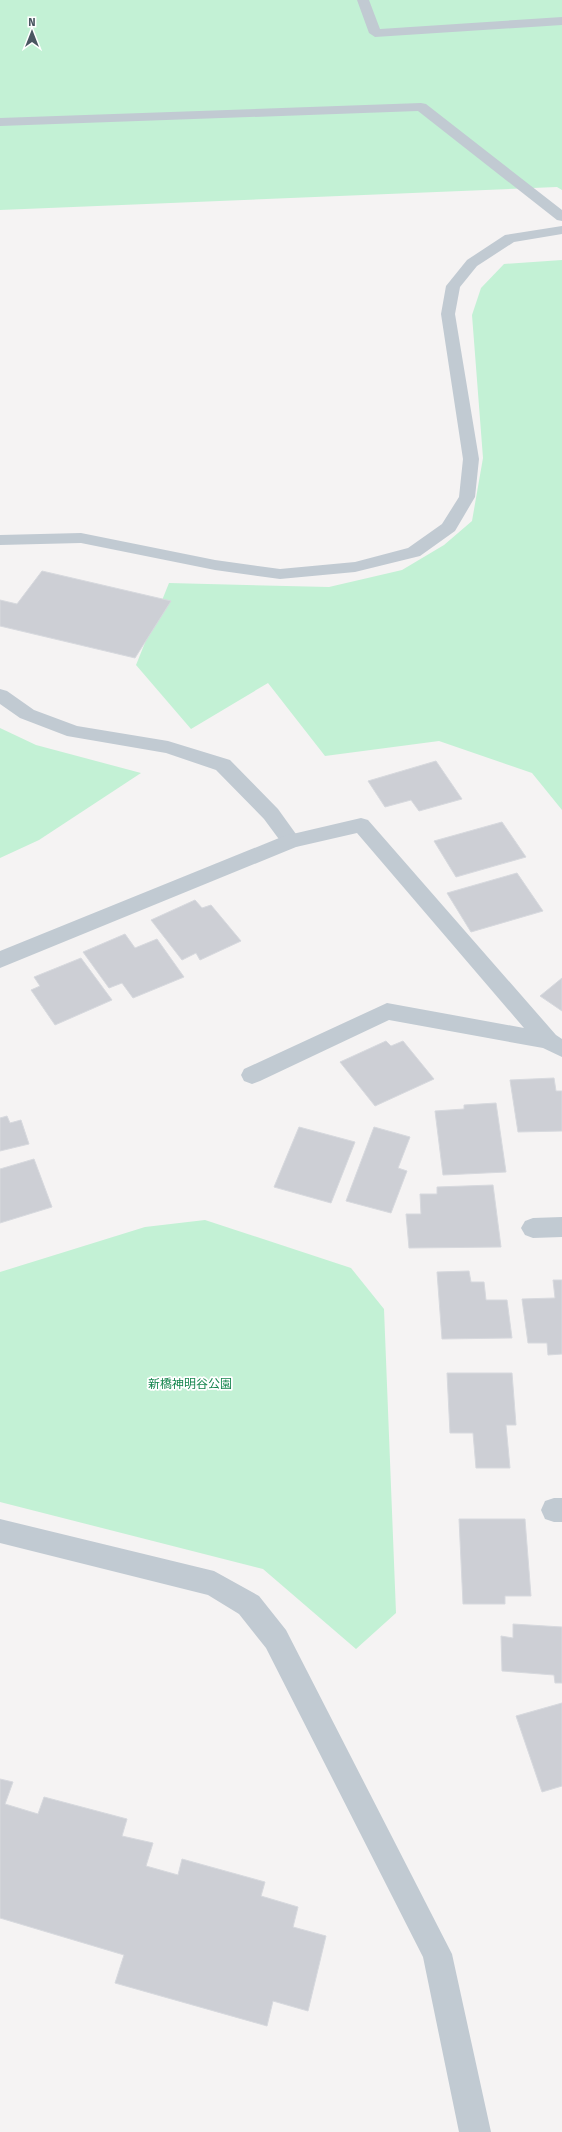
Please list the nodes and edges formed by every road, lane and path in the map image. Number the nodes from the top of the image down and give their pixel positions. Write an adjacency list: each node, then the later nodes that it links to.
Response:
1 (364, 0): 2 (street)
2 (562, 21)
3 (0, 122): 4 (street)
4 (562, 217)
5 (562, 230): 6 (street)
6 (0, 540)
7 (0, 695): 8 (street)
8 (291, 841): 9 (street); 10 (street)
9 (0, 960)
10 (555, 1045): 11 (street)
11 (252, 1075)
12 (562, 1227): 13 (street)
13 (533, 1228)
14 (0, 1531): 15 (street)
15 (474, 2132)

